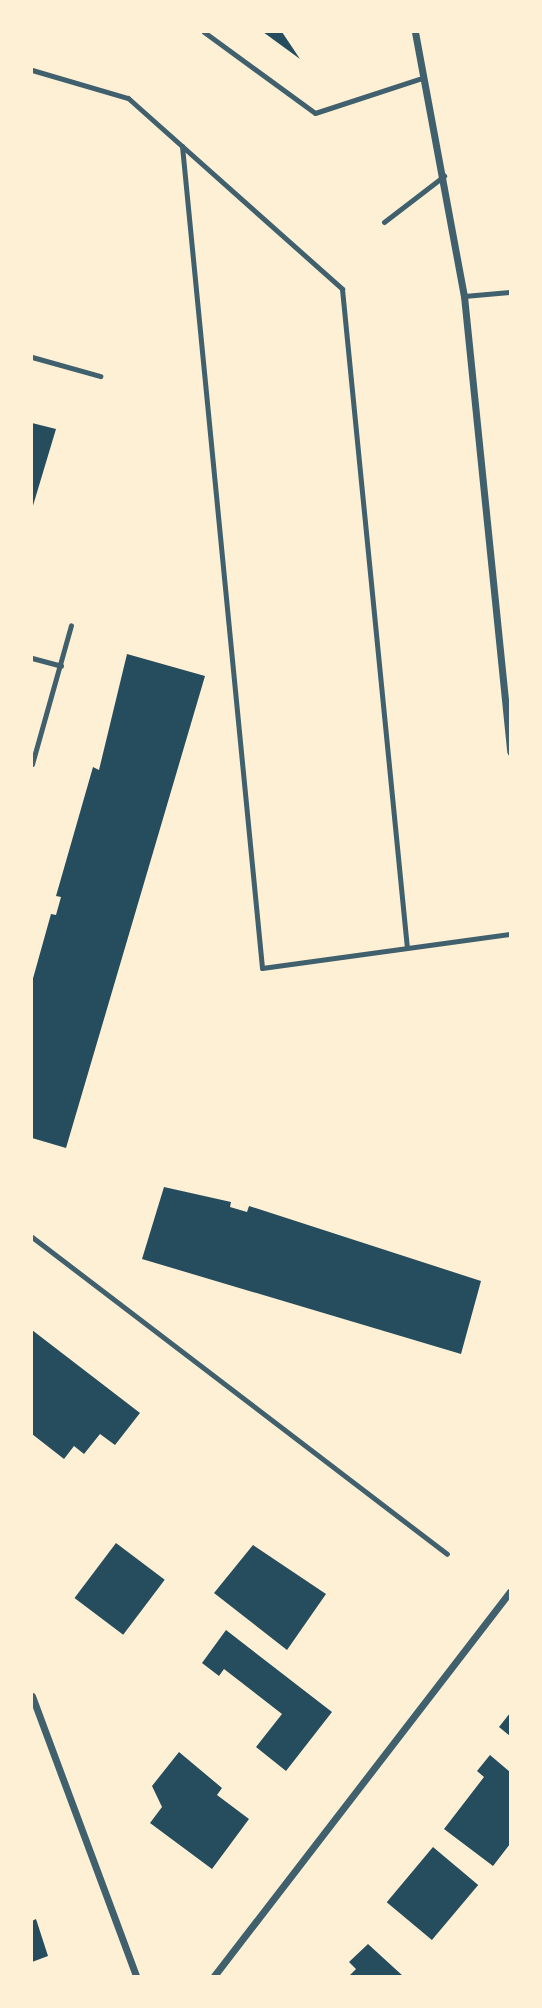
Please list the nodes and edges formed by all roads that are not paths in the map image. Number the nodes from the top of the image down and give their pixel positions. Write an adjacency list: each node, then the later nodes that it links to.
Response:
1 (204, 32): 4 (lane)
2 (415, 32): 4 (street)
3 (32, 70): 5 (lane)
4 (422, 78): 6 (street)
5 (182, 146): 18 (lane); 18 (lane)
6 (444, 176): 7 (lane); 9 (street)
7 (384, 222)
8 (510, 292): 9 (lane)
9 (464, 296): 15 (street)
10 (32, 357): 11 (lane)
11 (100, 376)
12 (71, 625): 14 (lane)
13 (32, 658): 14 (lane)
14 (61, 666): 16 (lane)
15 (510, 752)
16 (32, 764)
17 (510, 934): 18 (lane)
18 (407, 948)
19 (32, 1237): 20 (lane)
20 (447, 1553)
21 (510, 1592): 24 (street)
22 (32, 1696): 23 (street)
23 (136, 1976)
24 (214, 1976)

